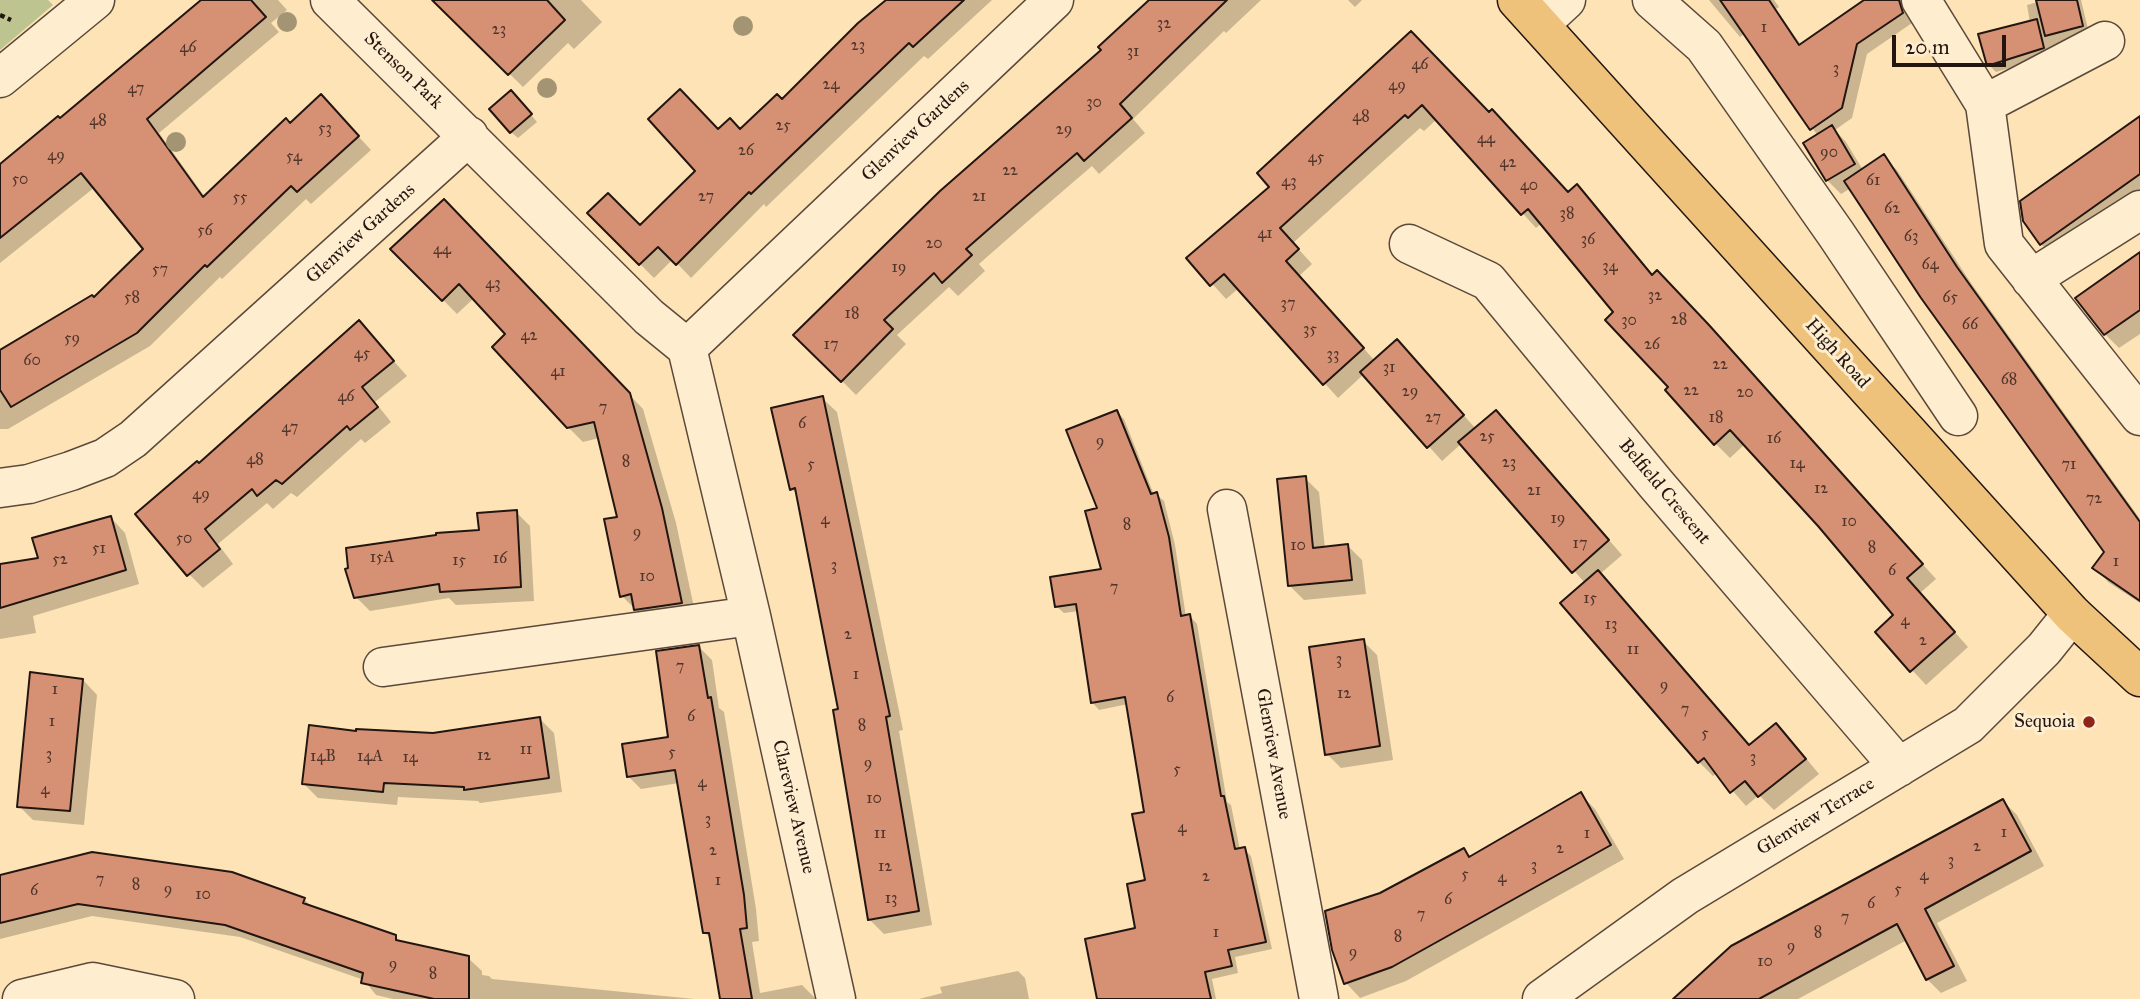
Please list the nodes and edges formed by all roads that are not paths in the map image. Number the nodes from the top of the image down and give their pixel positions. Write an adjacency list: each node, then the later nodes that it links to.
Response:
1 (95, 0): 8 (street)
2 (1054, 0): 14 (street, Glenview Gardens)
3 (1652, 0): 15 (street)
4 (1921, 0): 9 (street)
5 (337, 2): 10 (street, Stenson Park)
6 (1541, 8): 19 (main road, High Road)
7 (2105, 41): 9 (street)
8 (0, 78)
9 (1985, 104): 13 (street)
10 (469, 136): 14 (street); 17 (street, Glenview Gardens)
11 (2140, 210): 13 (street)
12 (1409, 244): 23 (street, Belfield Crescent)
13 (2031, 279): 16 (street)
14 (687, 348): 20 (street)
15 (1958, 416)
16 (2140, 416)
17 (0, 488)
18 (1227, 509): 27 (street, Glenview Avenue)
19 (2072, 614): 22 (main road, High Road); 23 (street, Glenview Terrace)
20 (751, 615): 21 (street); 26 (street, Clareview Avenue)
21 (383, 667)
22 (2140, 677)
23 (1899, 767): 28 (street, Glenview Terrace)
24 (22, 999): 25 (street)
25 (175, 999)
26 (836, 999)
27 (1319, 999)
28 (1542, 999)

